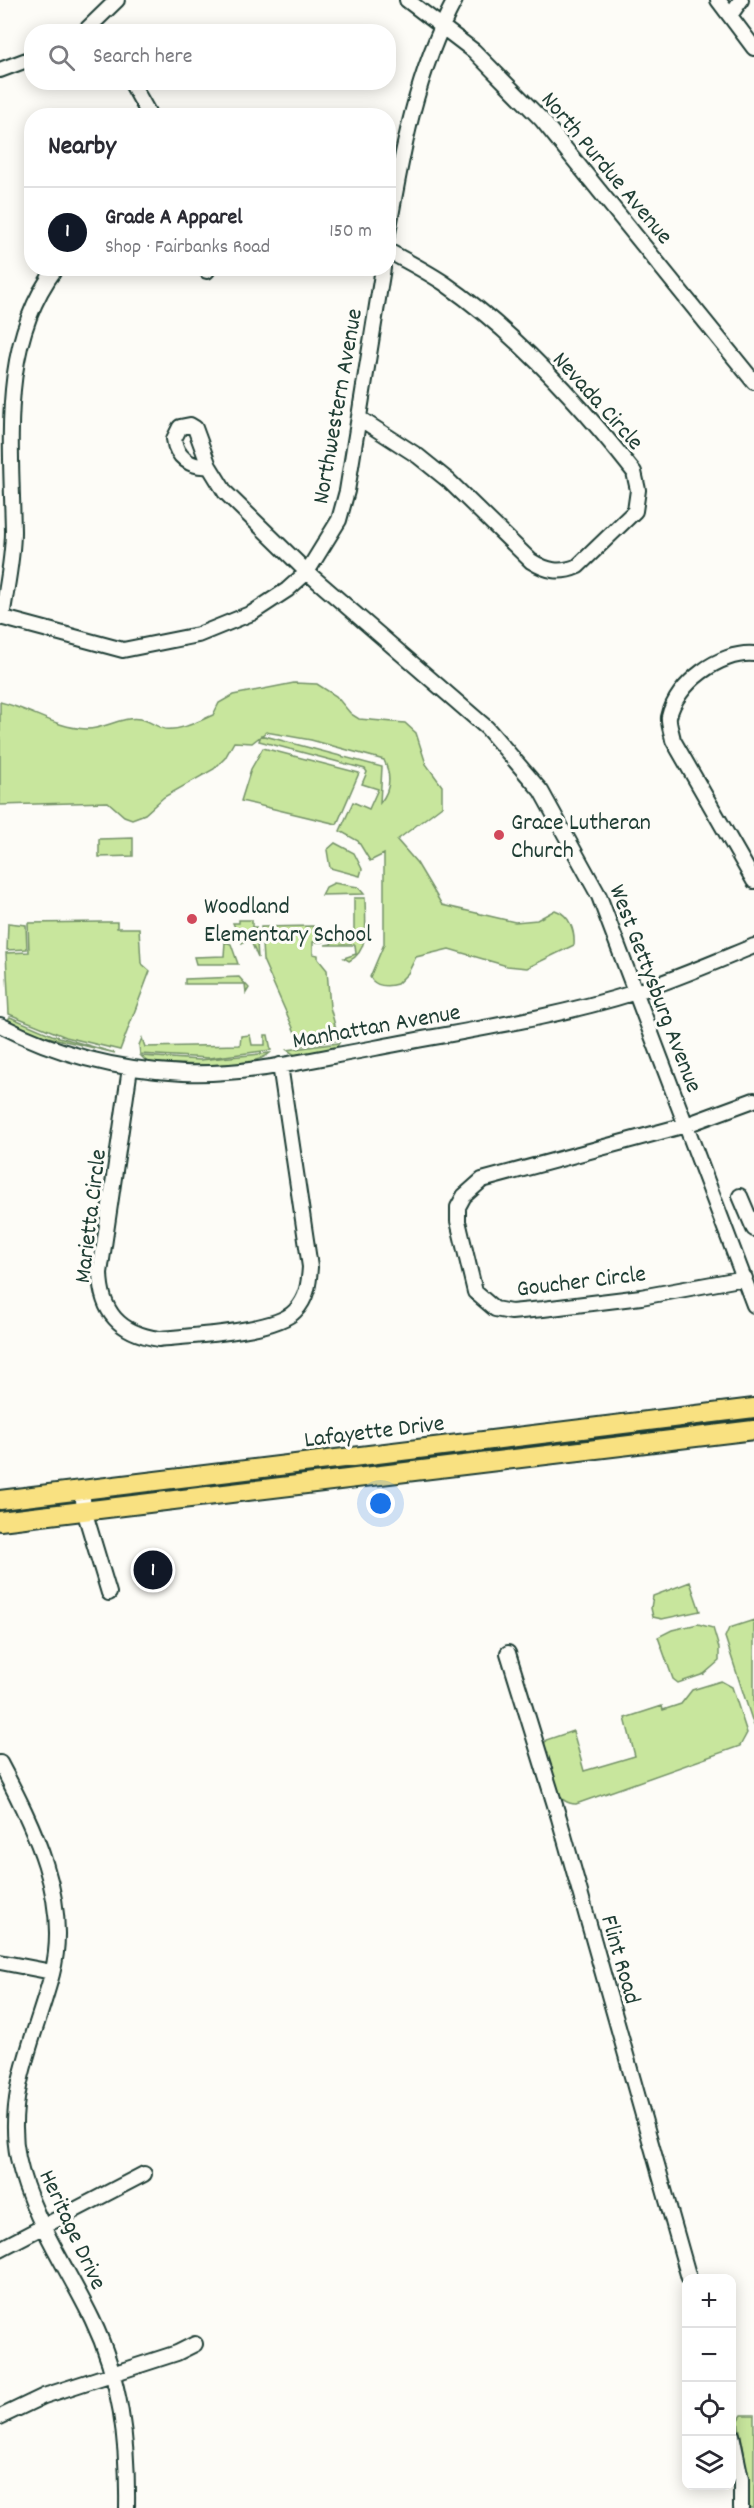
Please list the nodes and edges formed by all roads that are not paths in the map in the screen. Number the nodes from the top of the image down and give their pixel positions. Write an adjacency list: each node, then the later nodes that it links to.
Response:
1 (117, 0): 7 (street)
2 (407, 0): 8 (street, North Purdue Avenue)
3 (455, 0): 8 (street)
4 (718, 0): 6 (street)
5 (741, 0): 6 (street)
6 (731, 14): 9 (street)
7 (95, 24)
8 (441, 26): 14 (street); 18 (street, North Purdue Avenue)
9 (754, 48)
10 (24, 60): 11 (street)
11 (0, 70)
12 (135, 90): 13 (street)
13 (146, 108)
14 (396, 188)
15 (396, 256): 19 (street, Nevada Circle)
16 (48, 276): 20 (street)
17 (382, 276): 19 (street, Northwestern Avenue)
18 (754, 382)
19 (358, 418): 22 (street, Northwestern Avenue)
20 (3, 432): 23 (street)
21 (209, 466): 22 (street, West Gettysburg Avenue)
22 (307, 572): 23 (street, Northwestern Avenue); 27 (street, West Gettysburg Avenue)
23 (1, 618)
24 (754, 654): 25 (street)
25 (754, 881)
26 (754, 946): 27 (street, Manhattan Avenue)
27 (637, 992): 29 (street, Manhattan Avenue); 32 (street, West Gettysburg Avenue)
28 (1, 1028): 30 (street, Manhattan Avenue)
29 (280, 1065): 30 (street, Manhattan Avenue); 30 (street, Marietta Circle)
30 (130, 1068)
31 (754, 1100): 32 (street, Goucher Circle)
32 (686, 1125): 35 (street, West Gettysburg Avenue); 35 (street, Goucher Circle)
33 (740, 1196): 34 (street)
34 (754, 1229)
35 (745, 1278): 36 (street); 37 (street, West Gettysburg Avenue)
36 (754, 1295)
37 (754, 1305)
38 (754, 1408): 42 (main road, Lafayette Drive)
39 (754, 1430): 41 (main road, Lafayette Drive)
40 (754, 1443): 41 (main road)
41 (519, 1458): 44 (main road, Lafayette Drive)
42 (82, 1489): 43 (main road, Lafayette Drive); 44 (street)
43 (0, 1500)
44 (84, 1510): 45 (main road, Lafayette Drive); 46 (street)
45 (0, 1521)
46 (109, 1593)
47 (508, 1653): 56 (street, Flint Road)
48 (0, 1763): 50 (street, Heritage Drive)
49 (0, 1962): 50 (street)
50 (52, 1972): 52 (street, Heritage Drive)
51 (0, 2112): 52 (street)
52 (14, 2113): 54 (street, Heritage Drive)
53 (144, 2174): 54 (street)
54 (45, 2226): 55 (street); 58 (street, Heritage Drive)
55 (0, 2249)
56 (688, 2274)
57 (195, 2344): 58 (street)
58 (114, 2374): 59 (street); 61 (street, Heritage Drive)
59 (0, 2417)
60 (732, 2436): 62 (street)
61 (127, 2508)
62 (741, 2508)

